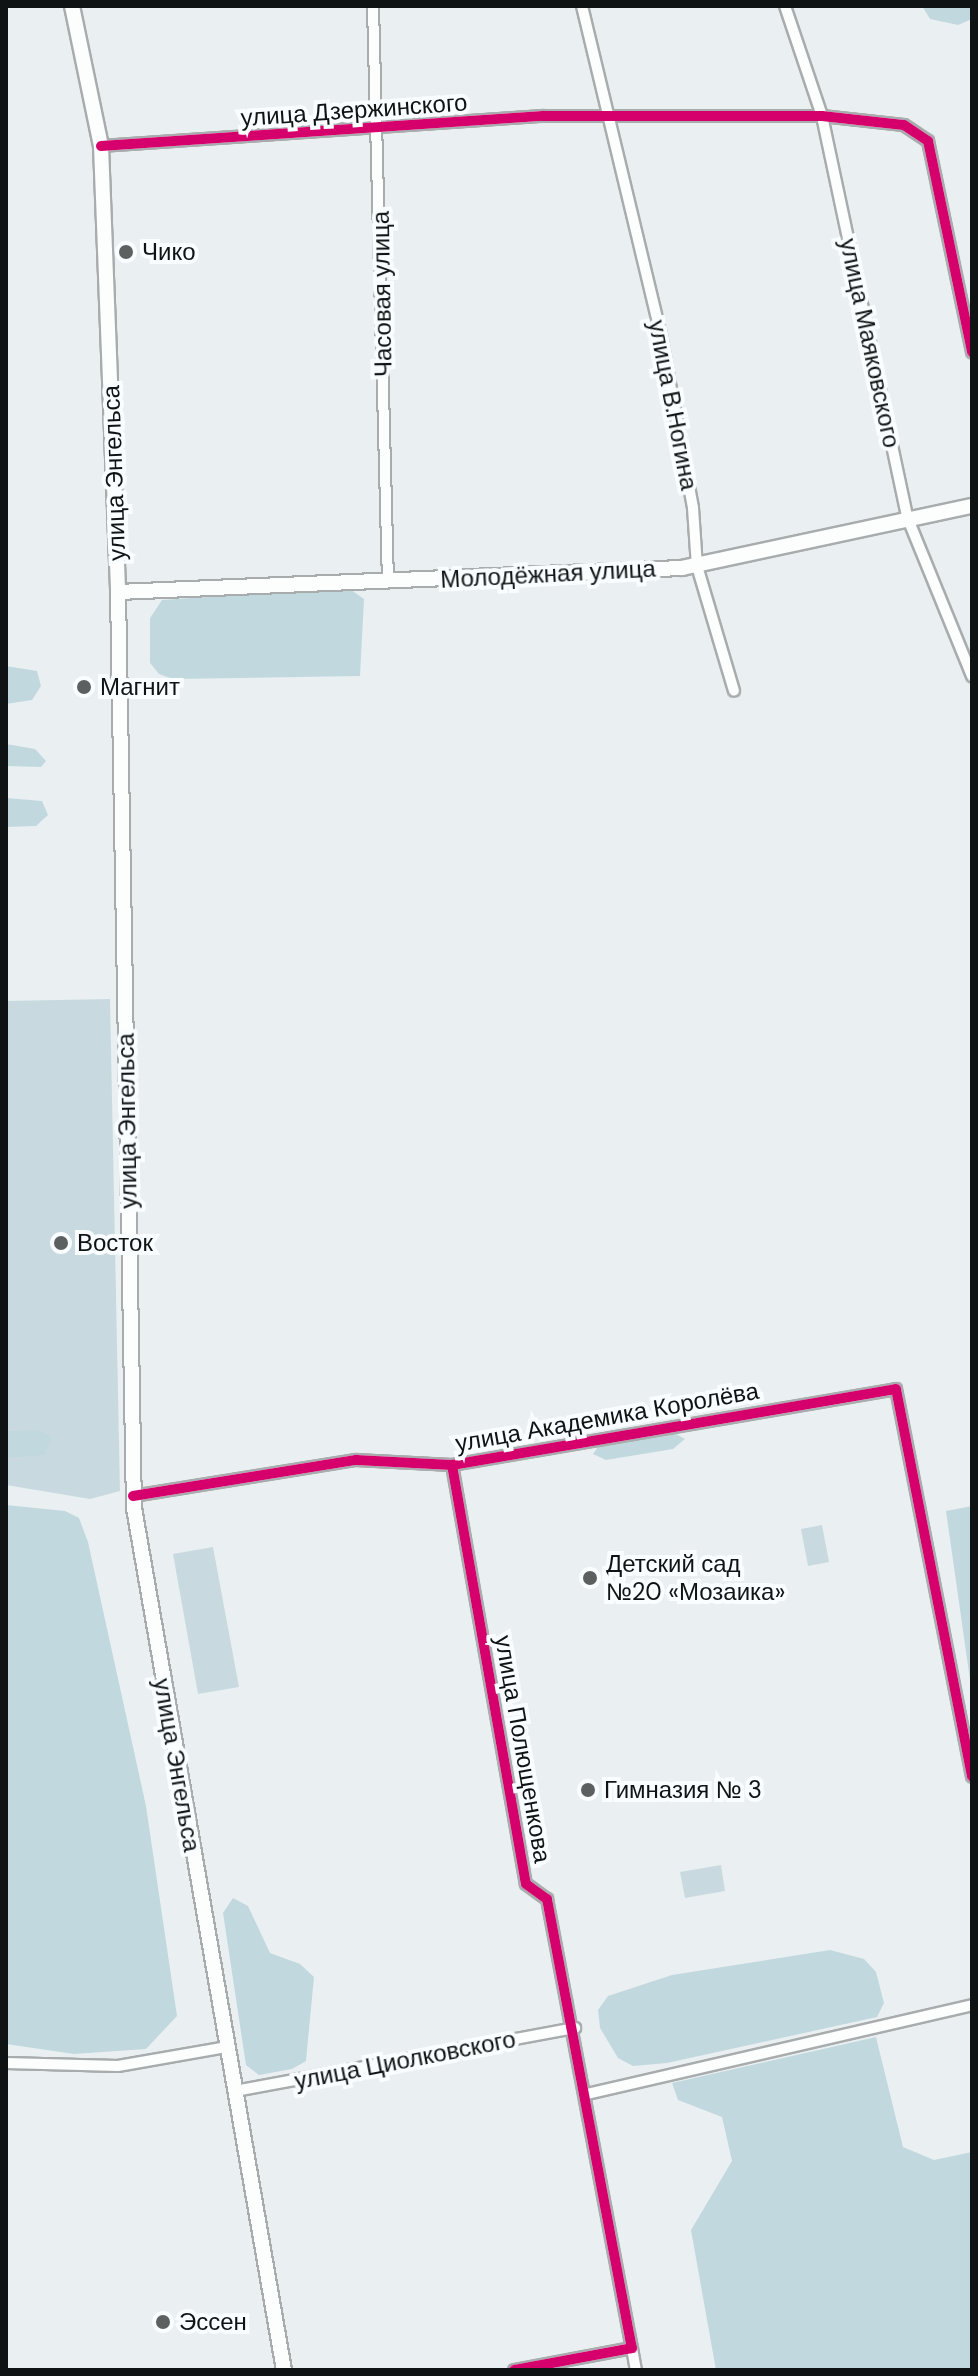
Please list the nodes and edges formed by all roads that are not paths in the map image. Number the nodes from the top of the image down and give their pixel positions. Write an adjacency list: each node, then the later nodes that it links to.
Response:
1 (72, 6): 8 (main road, улица Энгельса)
2 (373, 6): 7 (street, Часовая улица)
3 (582, 6): 6 (street, улица В.Ногина)
4 (785, 6): 5 (street, улица Маяковского)
5 (822, 116): 6 (street, улица Дзержинского); 9 (street, улица Дзержинского); 11 (street, улица Маяковского)
6 (611, 119): 7 (street, улица Дзержинского); 12 (street, улица В.Ногина)
7 (378, 129): 8 (street, улица Дзержинского); 13 (street, Часовая улица)
8 (101, 146): 14 (main road, улица Энгельса)
9 (972, 352)
10 (972, 506): 11 (main road, Молодёжная улица)
11 (908, 519): 12 (main road, Молодёжная улица); 15 (street, улица Маяковского)
12 (697, 566): 13 (main road, Молодёжная улица); 16 (street, улица В.Ногина)
13 (388, 581): 14 (main road, Молодёжная улица)
14 (118, 592): 18 (main road, улица Энгельса)
15 (972, 676)
16 (734, 691)
17 (452, 1465): 18 (street, улица Академика Королёва); 19 (street, улица Академика Королёва); 21 (street, улица Полющенкова)
18 (133, 1496): 22 (main road, улица Энгельса)
19 (972, 1777)
20 (972, 2005): 25 (street)
21 (575, 2028): 24 (street, улица Циолковского); 25 (street, улица Полющенкова)
22 (227, 2047): 23 (street); 24 (main road, улица Энгельса)
23 (6, 2063)
24 (235, 2091): 27 (main road, улица Энгельса)
25 (587, 2094): 26 (street, улица Полющенкова)
26 (632, 2348): 28 (street); 29 (street, улица Полющенкова)
27 (284, 2370)
28 (514, 2370)
29 (636, 2370)

